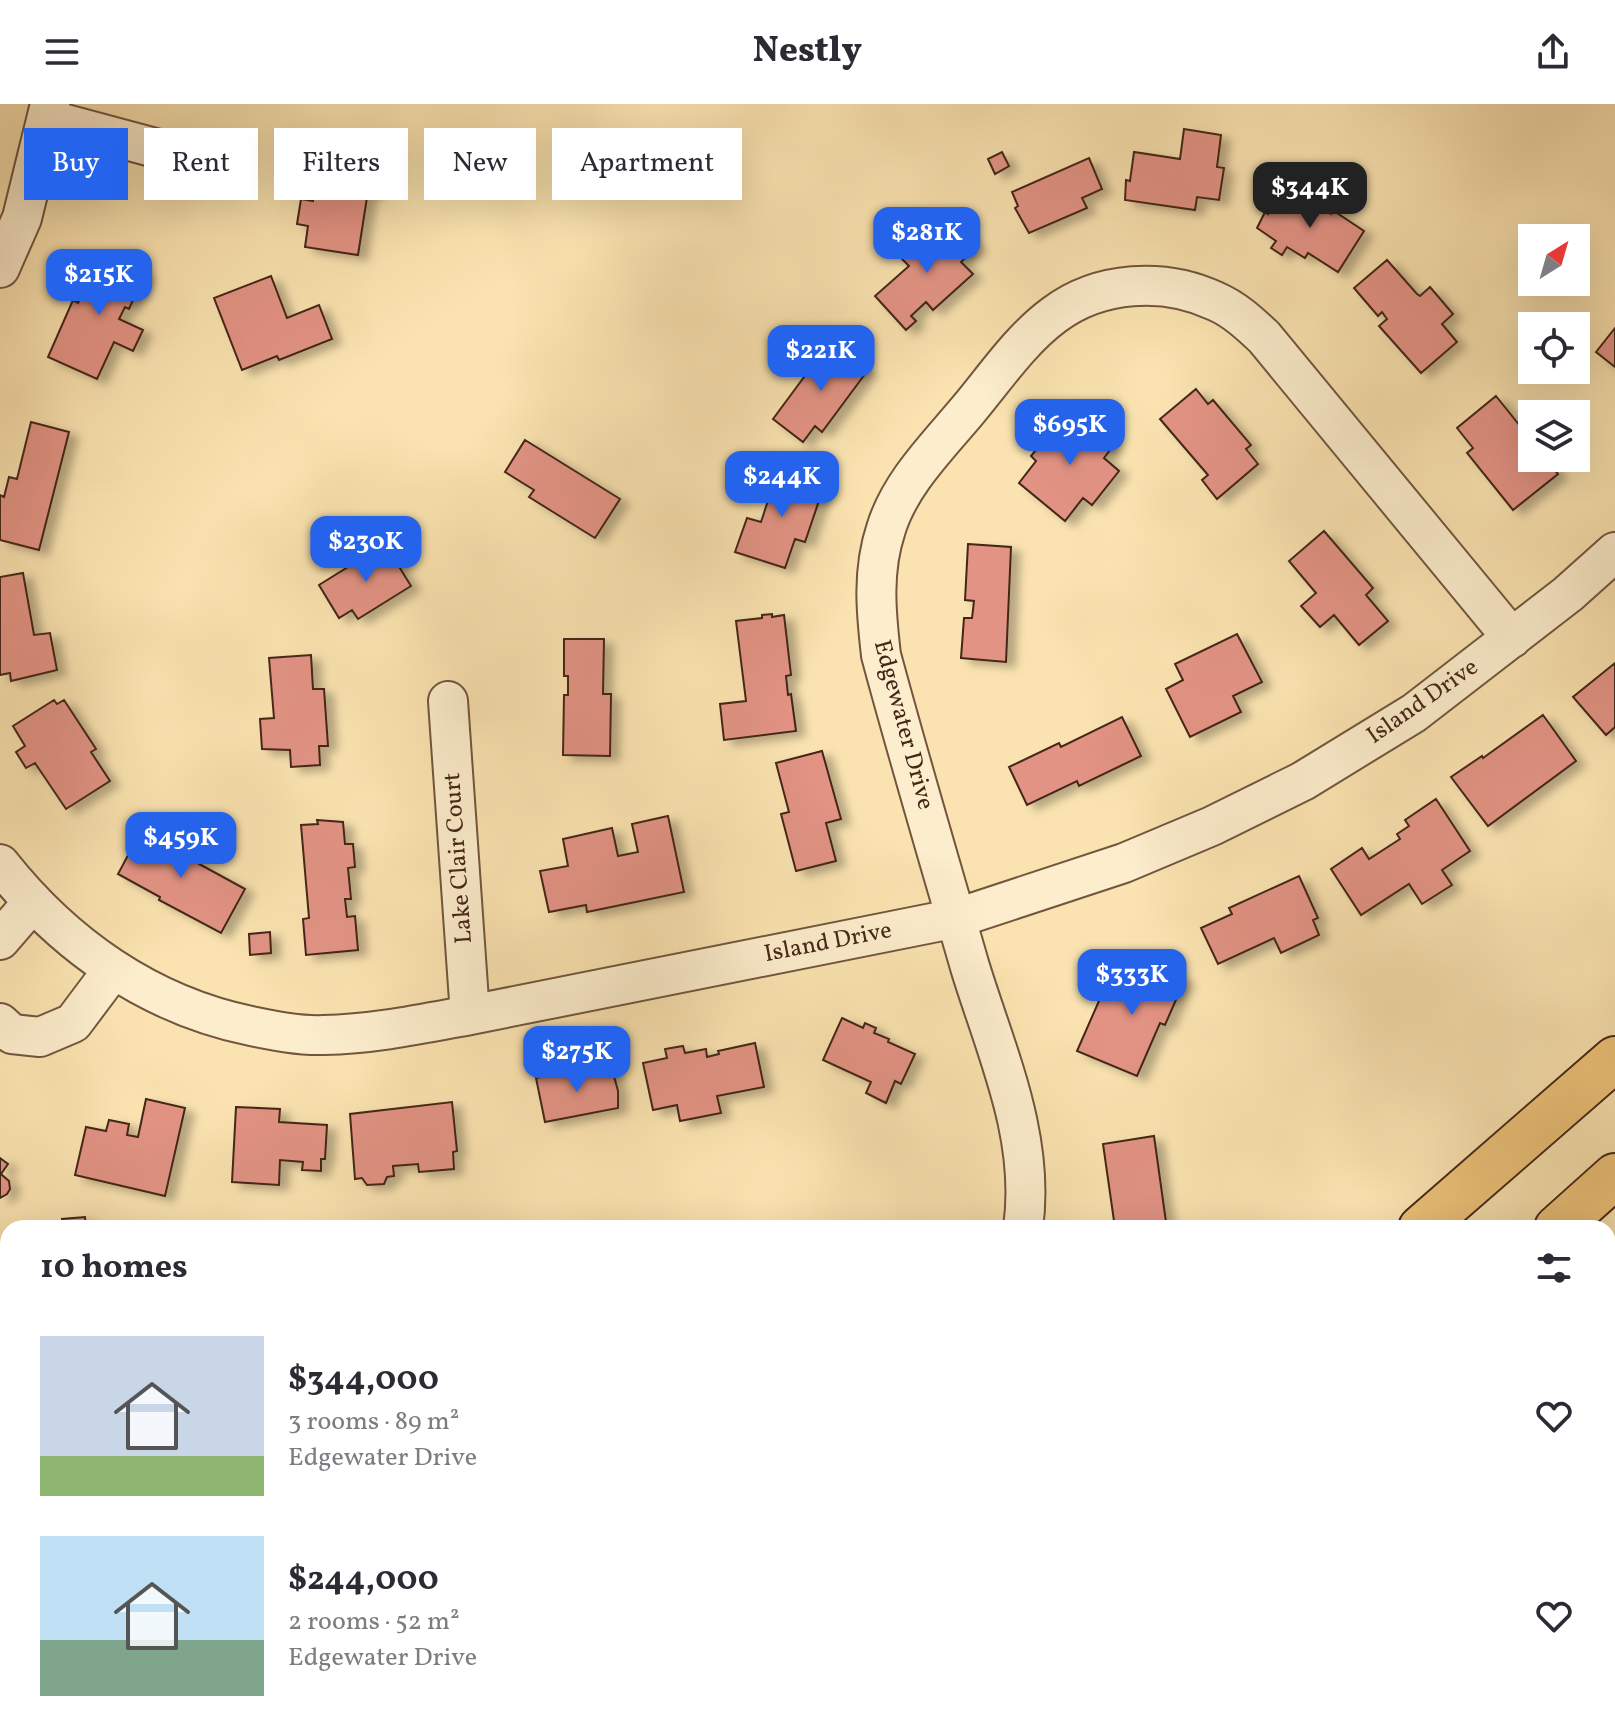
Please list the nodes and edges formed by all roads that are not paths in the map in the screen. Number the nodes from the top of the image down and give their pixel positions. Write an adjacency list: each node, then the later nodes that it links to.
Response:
1 (48, 111): 2 (street); 3 (street)
2 (144, 142)
3 (0, 268)
4 (1615, 552): 5 (street, Island Drive)
5 (1512, 638): 9 (street, Island Drive); 9 (street, Edgewater Drive)
6 (448, 701): 12 (street, Lake Clair Court)
7 (0, 864): 8 (street, Island Drive)
8 (32, 903): 10 (street); 11 (street, Island Drive)
9 (957, 918): 12 (street, Island Drive); 16 (street, Edgewater Drive)
10 (0, 940)
11 (112, 971): 12 (street, Island Drive); 13 (street)
12 (470, 1015)
13 (0, 1023)
14 (1615, 1059): 17 (highway)
15 (1615, 1176): 18 (highway)
16 (1024, 1220)
17 (1430, 1220)
18 (1566, 1220)

